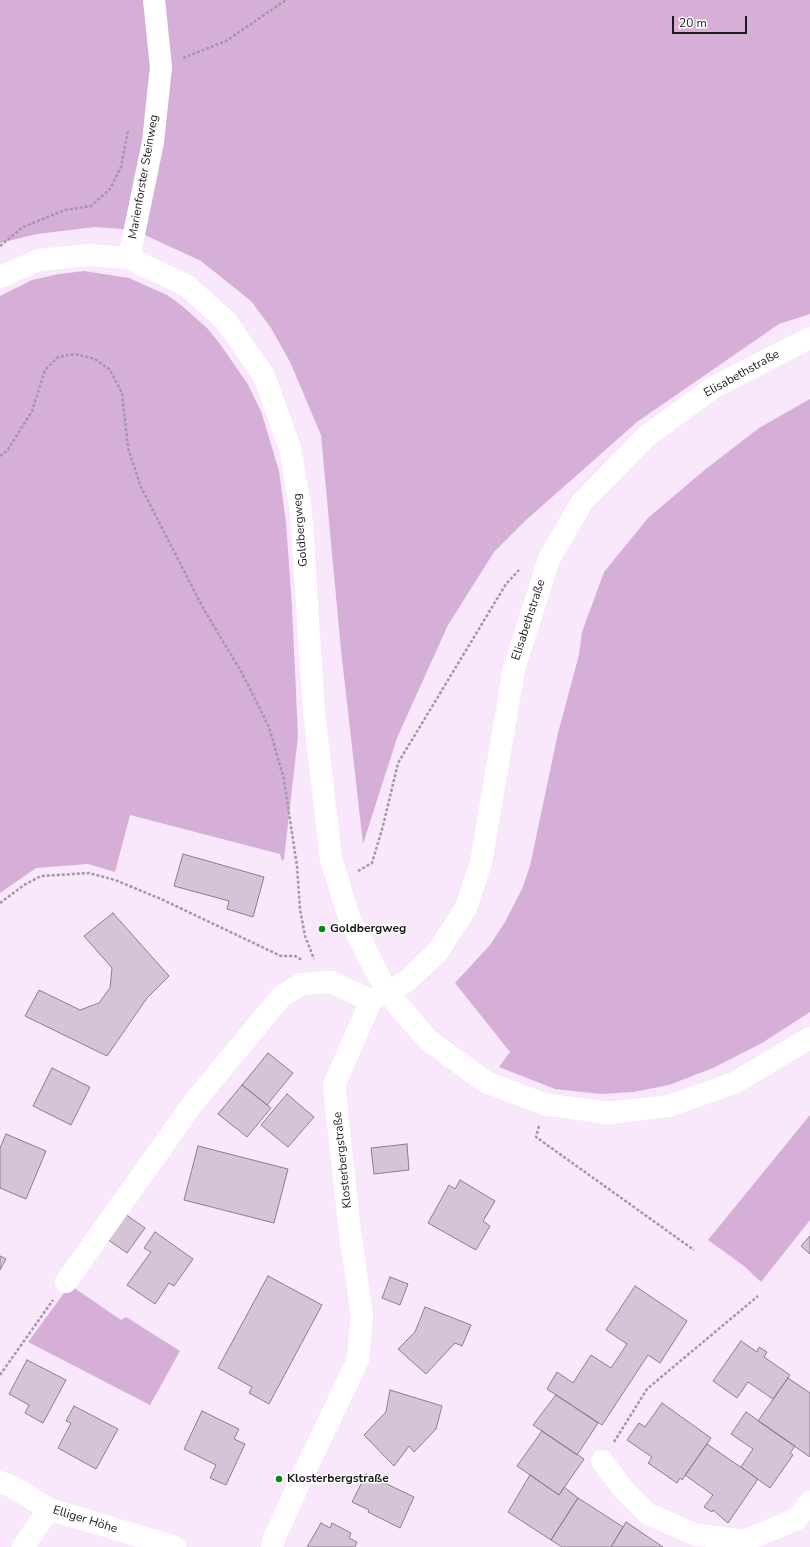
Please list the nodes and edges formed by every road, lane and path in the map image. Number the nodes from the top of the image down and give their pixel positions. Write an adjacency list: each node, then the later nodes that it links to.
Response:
1 (154, 0): 3 (street, Marienforster Steinweg)
2 (286, 0): 3 (path)
3 (161, 67): 6 (street, Marienforster Steinweg)
4 (129, 127): 5 (path)
5 (0, 246)
6 (129, 258): 7 (street, Goldbergweg); 15 (street, Goldbergweg)
7 (0, 277)
8 (810, 338): 15 (street, Elisabethstraße)
9 (0, 456): 13 (path)
10 (521, 568): 11 (path)
11 (354, 873)
12 (0, 903): 14 (path)
13 (300, 909)
14 (331, 982): 15 (street); 19 (street)
15 (379, 996): 17 (street); 28 (street, Klosterbergstraße)
16 (810, 1038): 17 (street)
17 (544, 1104): 18 (path)
18 (694, 1250)
19 (66, 1282): 21 (path)
20 (758, 1296): 22 (path)
21 (0, 1375)
22 (602, 1461): 24 (street)
23 (0, 1482): 25 (street, Elliger Höhe)
24 (810, 1502)
25 (49, 1509): 26 (street); 27 (street, Elliger Höhe)
26 (23, 1547)
27 (175, 1547)
28 (272, 1547)

